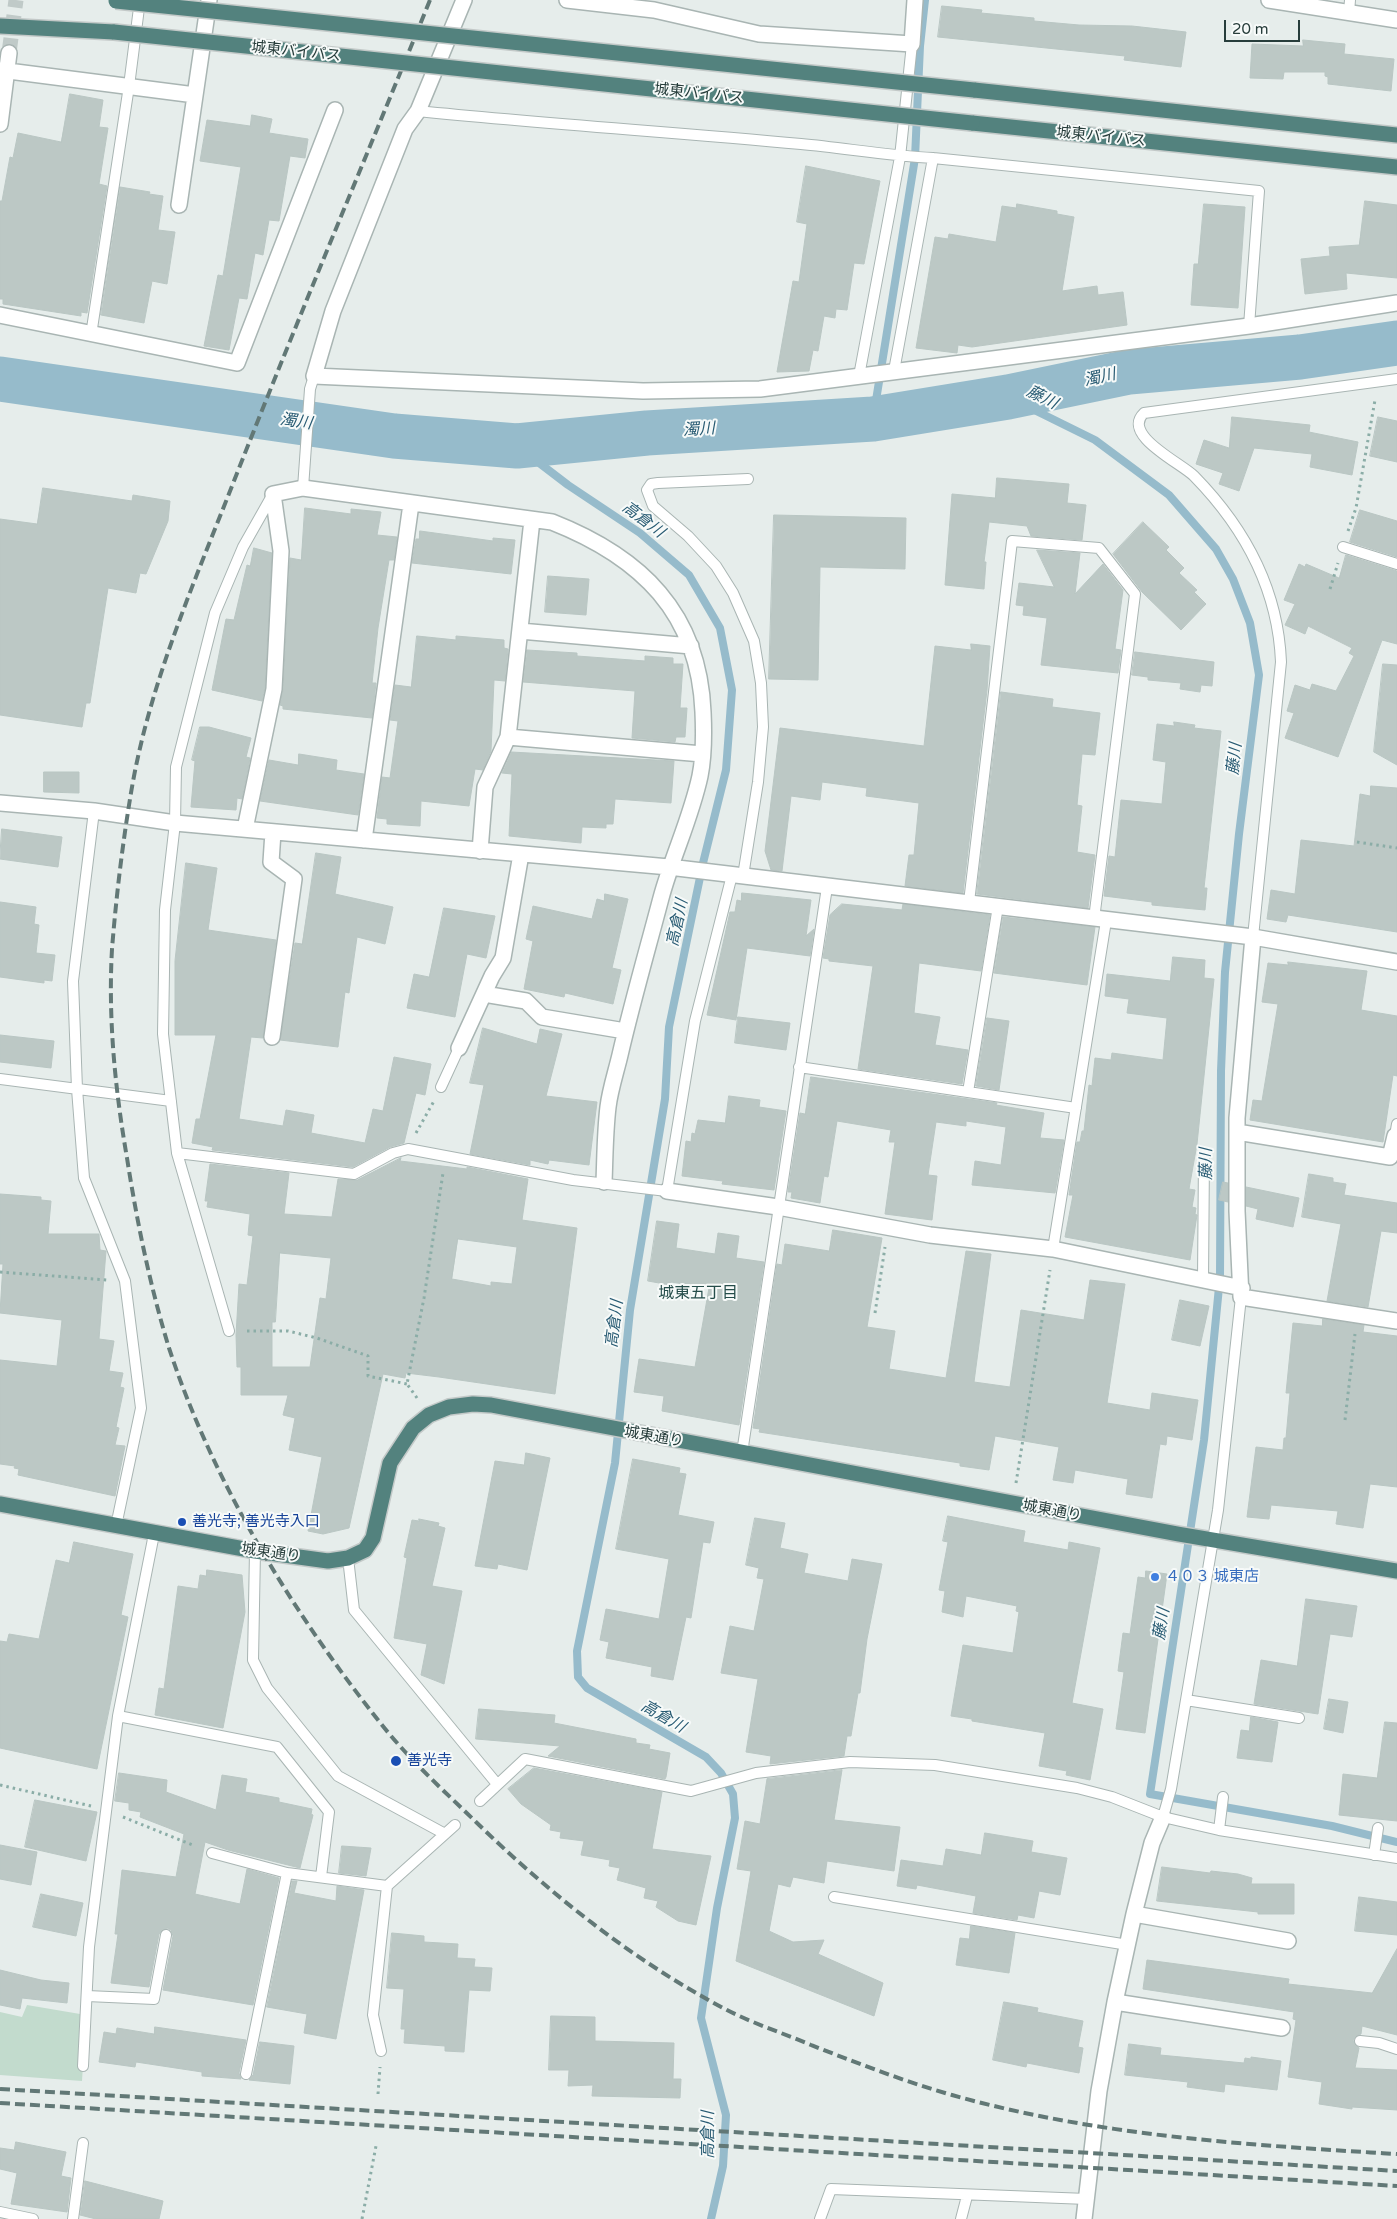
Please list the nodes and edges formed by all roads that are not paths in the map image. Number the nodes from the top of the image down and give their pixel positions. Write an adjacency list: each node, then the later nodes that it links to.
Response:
1 (113, 0): 19 (highway, bridge)
2 (140, 0): 14 (lane)
3 (209, 0): 15 (street)
4 (464, 0): 17 (street)
5 (567, 0): 11 (street)
6 (915, 0): 11 (street)
7 (1270, 0): 8 (street)
8 (1349, 6): 9 (street)
9 (1397, 20)
10 (0, 26): 22 (highway, 城東バイパス, bridge)
11 (912, 44): 20 (lane)
12 (10, 53): 13 (street)
13 (4, 70): 14 (street); 18 (street)
14 (129, 86): 15 (street); 27 (lane)
15 (195, 94): 23 (street)
16 (335, 110): 27 (street)
17 (418, 111): 20 (lane); 31 (street)
18 (0, 124)
19 (1397, 135)
20 (903, 157): 21 (lane); 29 (lane)
21 (929, 158): 26 (lane); 28 (lane)
22 (1397, 167)
23 (179, 205)
24 (1397, 303): 26 (street)
25 (0, 315): 27 (street)
26 (1249, 326): 28 (street)
27 (91, 335)
28 (891, 372): 29 (street)
29 (863, 375): 31 (street)
30 (1397, 379): 57 (lane)
31 (312, 382): 33 (lane)
32 (748, 479): 52 (lane)
33 (303, 484): 34 (street); 35 (street)
34 (273, 494): 45 (lane); 46 (street)
35 (411, 504): 36 (street); 48 (street)
36 (532, 520): 39 (street); 40 (street)
37 (1343, 547): 38 (lane)
38 (1397, 564)
39 (520, 631): 40 (street); 41 (street)
40 (691, 646): 42 (street)
41 (508, 737): 42 (street); 49 (street)
42 (702, 754): 51 (street)
43 (0, 803): 44 (street)
44 (94, 811): 45 (street); 66 (lane)
45 (175, 823): 46 (street); 68 (lane)
46 (246, 829): 47 (street)
47 (273, 832): 48 (street); 61 (street)
48 (364, 840): 49 (street)
49 (480, 851): 50 (street)
50 (521, 854): 51 (street); 59 (street)
51 (669, 867): 52 (street); 60 (street)
52 (733, 875): 53 (street); 75 (lane)
53 (827, 886): 54 (street); 63 (lane)
54 (969, 902): 55 (street); 56 (lane)
55 (998, 906): 56 (street); 67 (lane)
56 (1100, 920): 57 (street); 69 (lane)
57 (1249, 937): 58 (street); 71 (street)
58 (1397, 962)
59 (484, 994): 60 (street); 62 (street)
60 (626, 1031): 74 (street)
61 (272, 1037)
62 (459, 1048): 65 (lane)
63 (799, 1067): 67 (lane); 76 (lane)
64 (0, 1079): 66 (lane)
65 (441, 1087)
66 (77, 1089): 68 (lane); 84 (lane)
67 (968, 1092): 69 (lane)
68 (171, 1100): 72 (lane)
69 (1076, 1108): 77 (lane)
70 (1396, 1130): 71 (street)
71 (1237, 1132): 79 (street)
72 (177, 1152): 74 (lane); 81 (lane)
73 (1204, 1156): 78 (lane)
74 (604, 1182): 75 (lane)
75 (667, 1191): 76 (street)
76 (778, 1207): 77 (street); 82 (lane)
77 (1054, 1249): 78 (street)
78 (1203, 1280): 79 (street)
79 (1240, 1290): 80 (street); 86 (lane)
80 (1397, 1321)
81 (229, 1331)
82 (742, 1453): 86 (highway, 城東通り); 88 (highway, 城東通り)
83 (0, 1504): 84 (highway, 城東通り)
84 (116, 1526): 85 (highway, 城東通り)
85 (154, 1534): 87 (highway, 城東通り); 91 (lane)
86 (1208, 1539): 89 (highway, 城東通り); 90 (lane)
87 (255, 1551): 88 (highway, 城東通り); 100 (lane)
88 (348, 1558): 93 (lane)
89 (1397, 1571)
90 (1186, 1700): 92 (lane); 96 (lane)
91 (118, 1716): 105 (lane); 112 (lane)
92 (1299, 1718)
93 (497, 1784): 95 (lane); 96 (lane)
94 (1223, 1797): 98 (lane)
95 (480, 1801)
96 (1165, 1812): 98 (lane); 108 (street)
97 (455, 1825): 100 (lane)
98 (1220, 1825): 101 (lane)
99 (1378, 1828): 101 (lane)
100 (445, 1834): 106 (lane)
101 (1375, 1851): 103 (lane)
102 (212, 1853): 104 (lane)
103 (1397, 1858)
104 (288, 1873): 105 (lane); 119 (lane)
105 (321, 1877): 106 (lane)
106 (387, 1886): 117 (lane)
107 (834, 1897): 111 (lane)
108 (1134, 1914): 110 (street); 111 (street)
109 (166, 1935): 112 (lane)
110 (1288, 1941)
111 (1128, 1945): 113 (street)
112 (87, 1996): 118 (lane)
113 (1116, 2002): 114 (street); 122 (street)
114 (1282, 2028)
115 (1360, 2041): 116 (lane)
116 (1397, 2049)
117 (381, 2051)
118 (83, 2066)
119 (246, 2074)
120 (82, 2143): 125 (lane)
121 (967, 2196): 122 (lane); 126 (lane); 127 (lane)
122 (1087, 2199): 128 (street)
123 (0, 2212): 124 (lane)
124 (33, 2219)
125 (73, 2219)
126 (820, 2219)
127 (962, 2219)
128 (1084, 2219)

